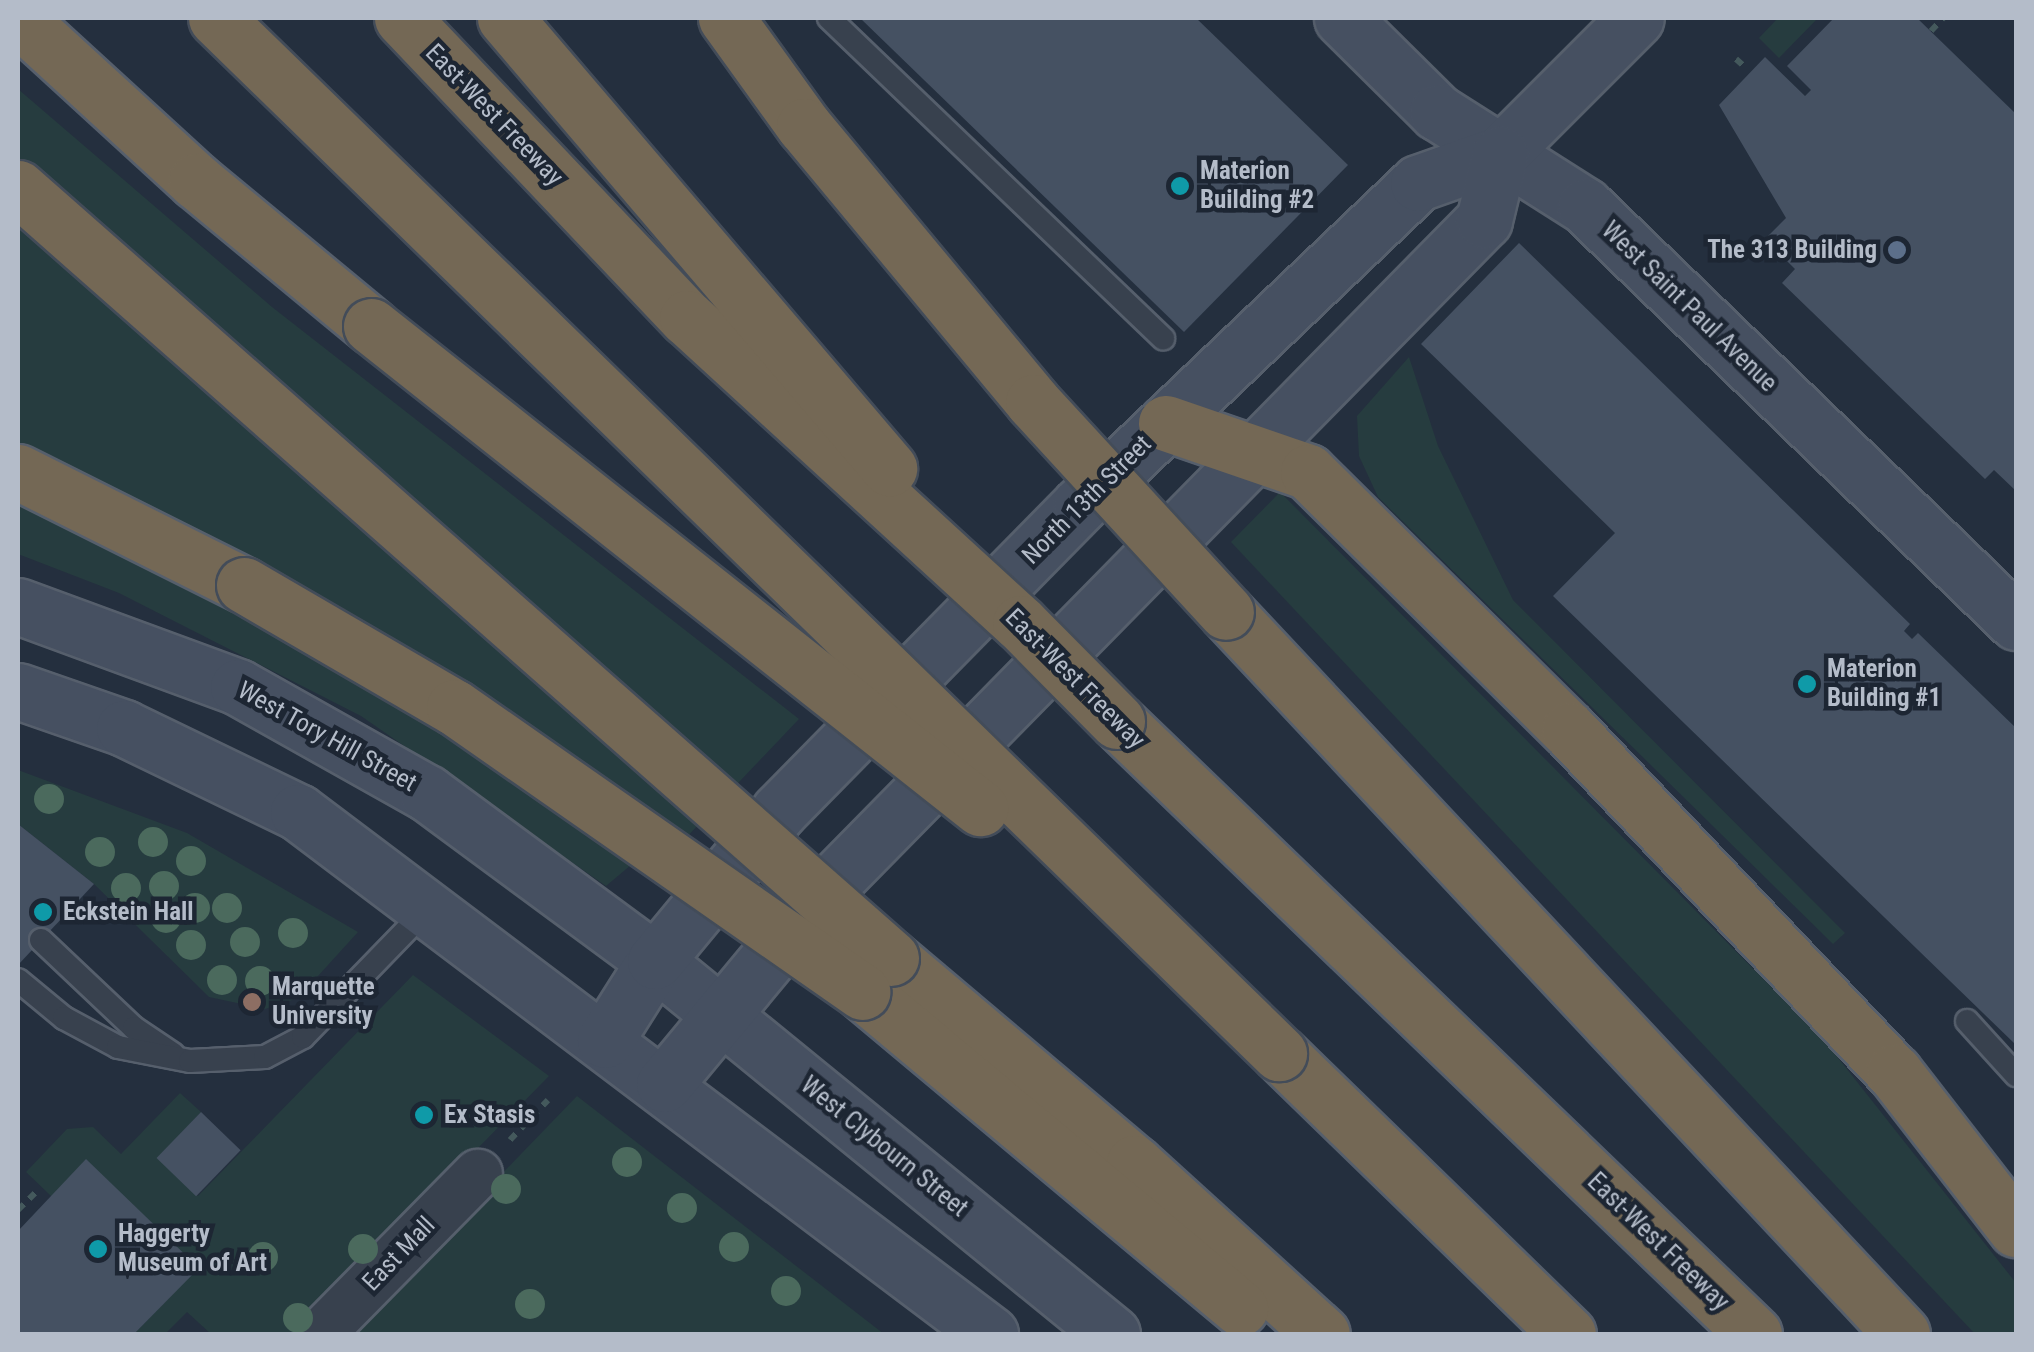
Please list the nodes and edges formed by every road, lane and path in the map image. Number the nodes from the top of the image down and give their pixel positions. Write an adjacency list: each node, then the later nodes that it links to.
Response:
1 (18, 18): 31 (highway, bridge)
2 (216, 18): 31 (highway, bridge)
3 (402, 18): 21 (highway, East-West Freeway, bridge)
4 (506, 18): 21 (highway, bridge)
5 (726, 18): 48 (highway, bridge)
6 (829, 18): 15 (lane)
7 (1342, 18): 13 (street, West Saint Paul Avenue)
8 (1636, 18): 13 (street, North 13th Street)
9 (1943, 18): 10 (path)
10 (1931, 31)
11 (1736, 58): 12 (path)
12 (1745, 67)
13 (1500, 154): 16 (street, North 13th Street); 17 (street); 20 (street, West Saint Paul Avenue)
14 (18, 188): 26 (highway, bridge)
15 (1163, 338)
16 (1166, 423): 17 (highway); 25 (street, North 13th Street)
17 (1253, 452): 28 (street); 40 (highway)
18 (18, 472): 26 (highway, bridge)
19 (18, 606): 25 (street, West Tory Hill Street)
20 (2016, 622)
21 (1020, 623): 47 (highway, East-West Freeway, bridge)
22 (18, 692): 23 (street)
23 (429, 907): 30 (street); 32 (lane)
24 (41, 940): 32 (lane)
25 (655, 961): 28 (street, West Clybourn Street); 30 (street, North 13th Street)
26 (877, 975): 44 (highway); 45 (highway)
27 (18, 980): 32 (lane)
28 (718, 1013): 34 (street); 43 (street, West Clybourn Street)
29 (1966, 1022): 33 (lane)
30 (605, 1040): 34 (street)
31 (1279, 1053): 46 (highway)
32 (190, 1061)
33 (2016, 1075)
34 (664, 1084): 42 (street)
35 (548, 1100): 36 (path)
36 (512, 1138)
37 (478, 1174): 41 (street, East Mall)
38 (36, 1192): 39 (path)
39 (18, 1210)
40 (2016, 1229)
41 (320, 1334)
42 (990, 1334)
43 (1112, 1334)
44 (1271, 1334)
45 (1322, 1334)
46 (1568, 1334)
47 (1754, 1334)
48 (1902, 1334)

